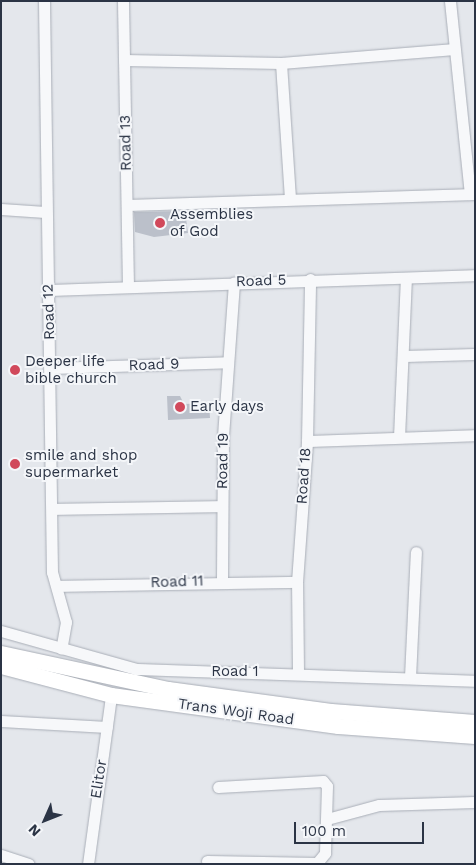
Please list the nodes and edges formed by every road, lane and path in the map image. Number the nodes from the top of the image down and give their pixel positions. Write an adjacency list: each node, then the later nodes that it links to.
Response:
1 (44, 1): 11 (street, Road 12)
2 (123, 1): 5 (street, Road 13)
3 (450, 1): 4 (street)
4 (454, 50): 6 (street); 7 (street)
5 (124, 60): 6 (street); 9 (street, Road 13)
6 (281, 64): 8 (street)
7 (472, 194): 8 (street)
8 (290, 199): 9 (street)
9 (127, 205): 16 (street, Road 13)
10 (1, 209): 11 (street)
11 (45, 212): 17 (street, Road 12)
12 (475, 276): 14 (street, Road 5)
13 (310, 279): 14 (street, Road 5); 15 (street, Road 5); 24 (street, Road 18)
14 (406, 279): 19 (street)
15 (234, 282): 16 (street, Road 5); 20 (street, Road 19)
16 (128, 285): 17 (street, Road 5)
17 (48, 290): 21 (street, Road 12)
18 (475, 354): 19 (street)
19 (405, 356): 23 (street)
20 (228, 362): 21 (street, Road 9); 25 (street, Road 19)
21 (51, 368): 26 (street, Road 12)
22 (475, 435): 23 (street)
23 (399, 437): 24 (street)
24 (307, 441): 29 (street, Road 18)
25 (222, 506): 26 (street); 28 (street, Road 19)
26 (52, 509): 30 (street, Road 12)
27 (416, 552): 36 (street)
28 (222, 580): 29 (street, Road 11); 30 (street, Road 11)
29 (297, 582): 35 (street, Road 18)
30 (57, 586): 32 (street, Road 12)
31 (1, 631): 32 (street, Road 1)
32 (61, 650): 35 (street, Road 1)
33 (1, 653): 40 (main road, Trans Woji Road)
34 (1, 666): 38 (main road, Trans Woji Road)
35 (298, 672): 36 (street, Road 1)
36 (410, 677): 37 (street, Road 1)
37 (475, 681)
38 (111, 695): 41 (street, Elitor); 42 (main road, Trans Woji Road)
39 (1, 721): 41 (street)
40 (475, 722)
41 (107, 728): 49 (street, Elitor)
42 (475, 736)
43 (218, 787): 45 (street)
44 (475, 802): 45 (street)
45 (327, 819): 47 (street)
46 (1, 855): 48 (street)
47 (207, 861)
48 (29, 864)
49 (88, 864)

